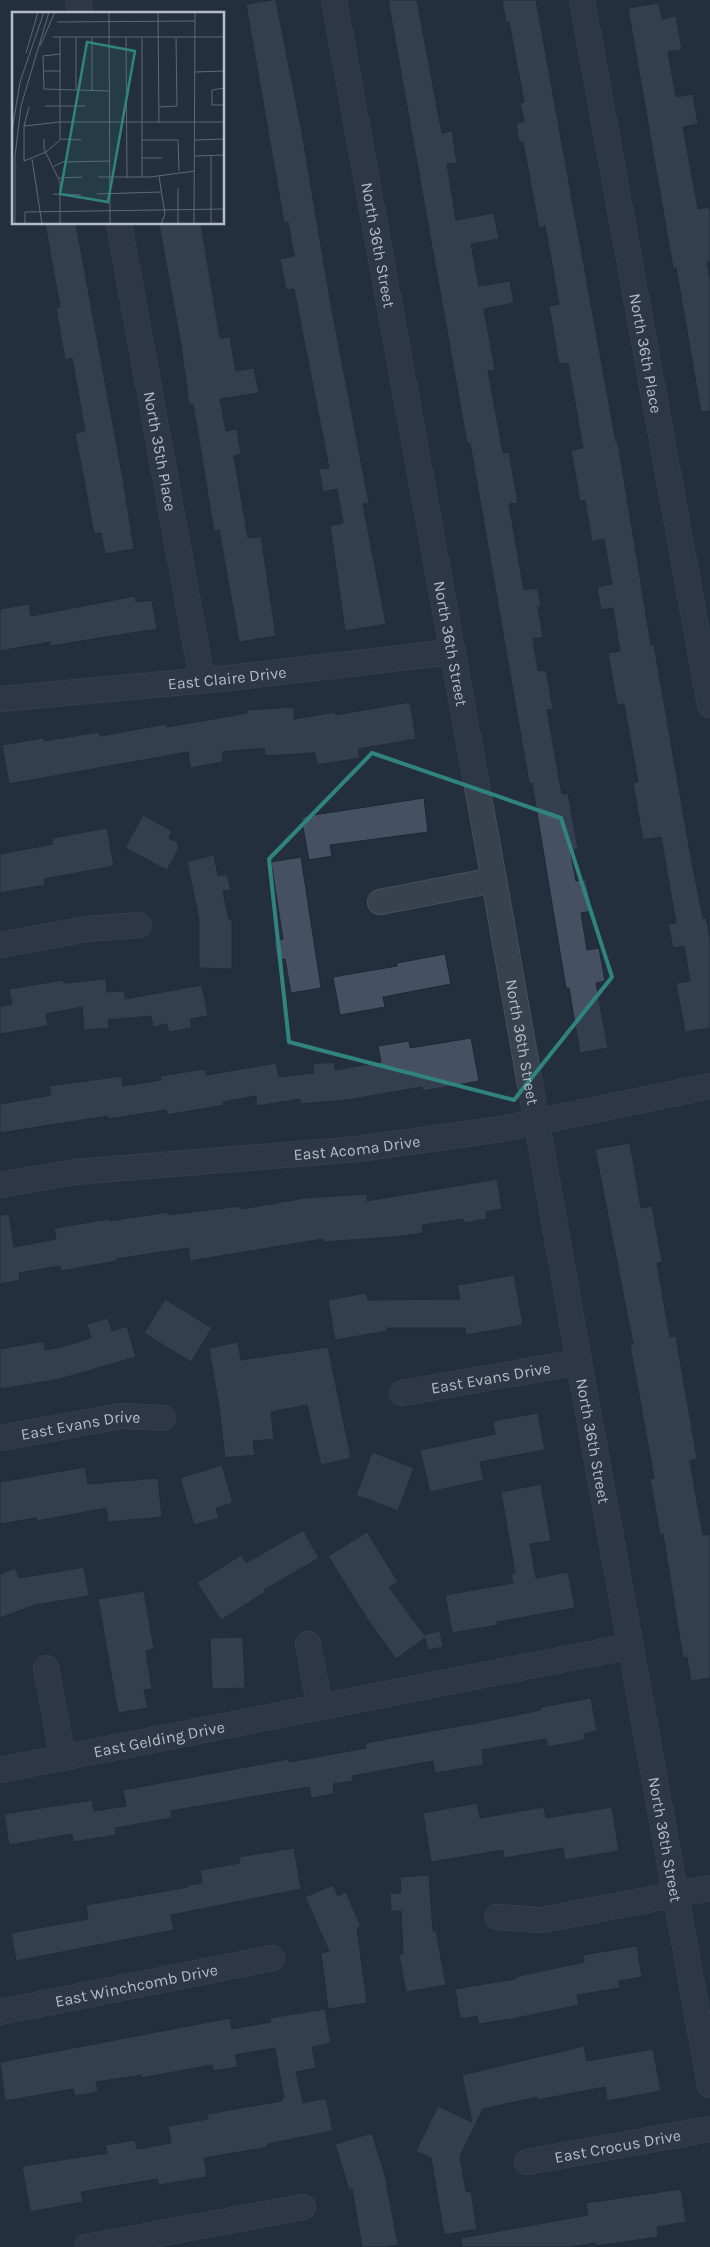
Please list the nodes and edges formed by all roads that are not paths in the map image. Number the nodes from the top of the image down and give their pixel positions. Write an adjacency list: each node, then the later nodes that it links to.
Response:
1 (334, 0): 4 (street, North 36th Street)
2 (582, 0): 7 (street, North 36th Place)
3 (119, 225): 5 (street, North 35th Place)
4 (452, 652): 5 (street, East Claire Drive); 8 (street, North 36th Street)
5 (202, 679): 6 (street, East Claire Drive)
6 (0, 699)
7 (710, 705)
8 (494, 880): 9 (street); 13 (street, North 36th Street)
9 (380, 902)
10 (139, 925): 11 (street)
11 (0, 945)
12 (710, 1086): 13 (street, East Acoma Drive)
13 (538, 1122): 14 (street, East Acoma Drive); 15 (street, North 36th Street)
14 (0, 1185)
15 (579, 1362): 16 (street, East Evans Drive); 20 (street, North 36th Street)
16 (402, 1393)
17 (163, 1418): 18 (street, East Evans Drive)
18 (0, 1438)
19 (308, 1644): 22 (street)
20 (631, 1646): 22 (street, East Gelding Drive); 26 (street, North 36th Street)
21 (46, 1668): 23 (street)
22 (320, 1707): 23 (street, East Gelding Drive)
23 (63, 1758): 24 (street, East Gelding Drive)
24 (0, 1770)
25 (710, 1888): 26 (street)
26 (675, 1895): 27 (street); 30 (street, North 36th Street)
27 (497, 1917)
28 (272, 1958): 29 (street, East Winchcomb Drive)
29 (0, 2012)
30 (710, 2085)
31 (710, 2129): 32 (street, East Crocus Drive)
32 (527, 2162)
33 (303, 2208): 34 (street)
34 (87, 2247)

